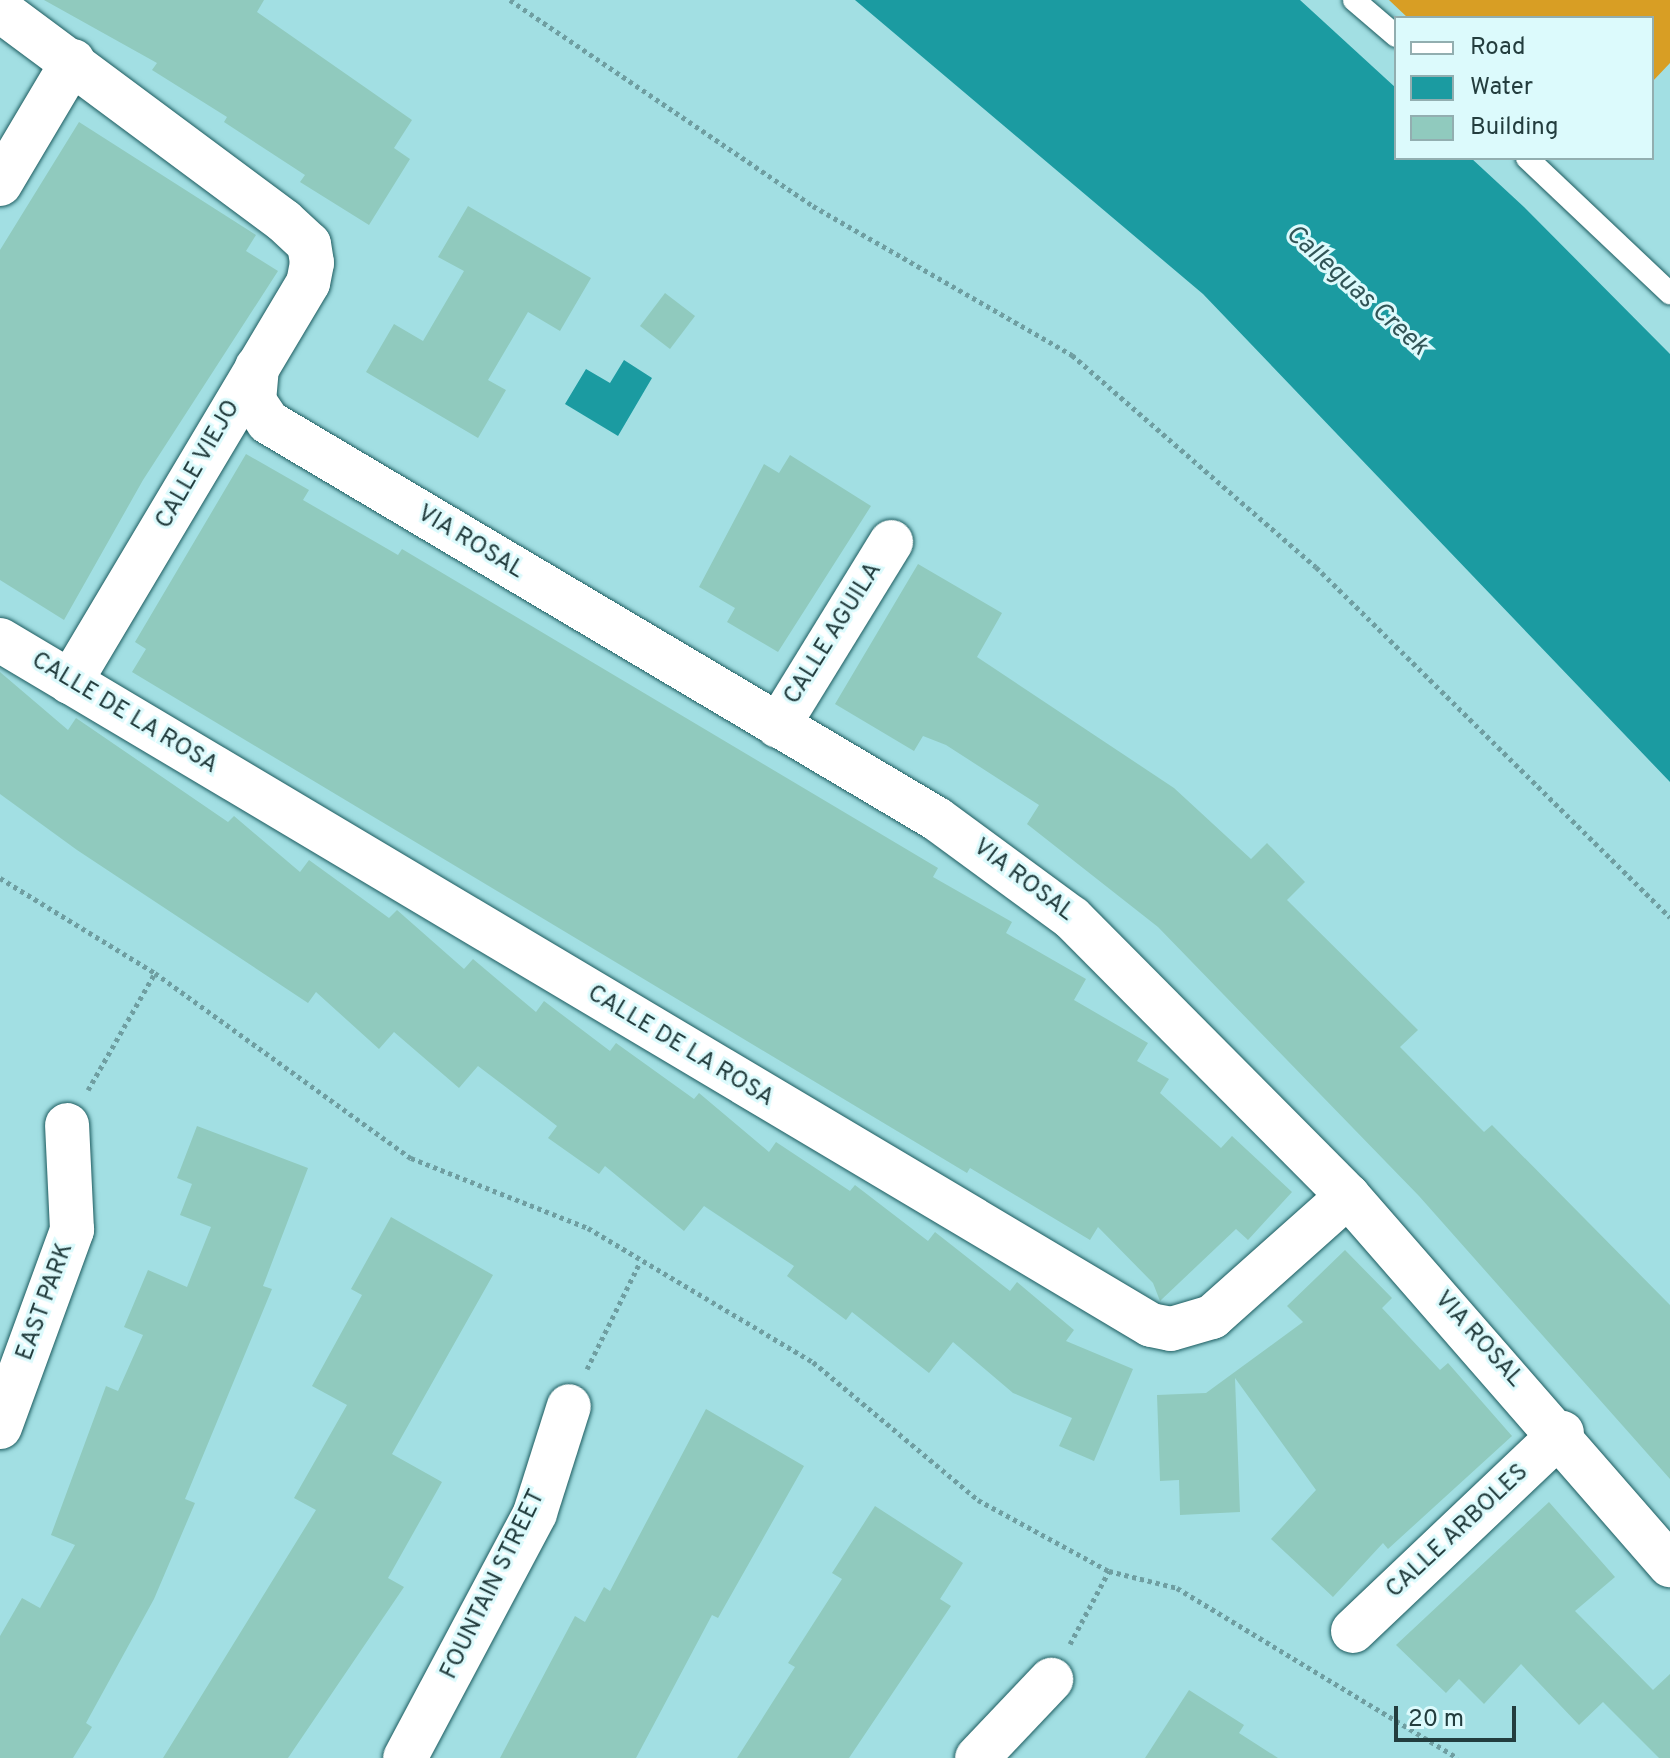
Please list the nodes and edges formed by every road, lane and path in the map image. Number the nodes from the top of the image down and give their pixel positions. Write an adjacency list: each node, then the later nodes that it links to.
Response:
1 (510, 0): 15 (path)
2 (1354, 0): 4 (lane)
3 (0, 10): 5 (street)
4 (1394, 34)
5 (73, 61): 7 (street); 9 (street, CALLE VIEJO)
6 (1529, 160): 8 (lane)
7 (0, 184)
8 (1670, 293)
9 (257, 367): 12 (street, CALLE VIEJO); 13 (street, VIA ROSAL)
10 (891, 542): 13 (street, CALLE AGUILA)
11 (0, 640): 12 (street, CALLE DE LA ROSA)
12 (70, 682): 18 (street, CALLE DE LA ROSA)
13 (778, 726): 18 (street, VIA ROSAL)
14 (0, 878): 16 (path)
15 (1670, 917)
16 (155, 973): 17 (path); 19 (path)
17 (67, 1125): 21 (street, EAST PARK)
18 (1348, 1196): 22 (street, VIA ROSAL)
19 (640, 1262): 20 (path); 24 (path)
20 (569, 1406): 27 (street, FOUNTAIN STREET)
21 (0, 1427)
22 (1562, 1433): 23 (street, VIA ROSAL); 25 (street, CALLE ARBOLES)
23 (1670, 1565)
24 (1109, 1571): 26 (path); 29 (path)
25 (1353, 1631)
26 (1051, 1680): 28 (street)
27 (405, 1758)
28 (977, 1758)
29 (1458, 1758)

